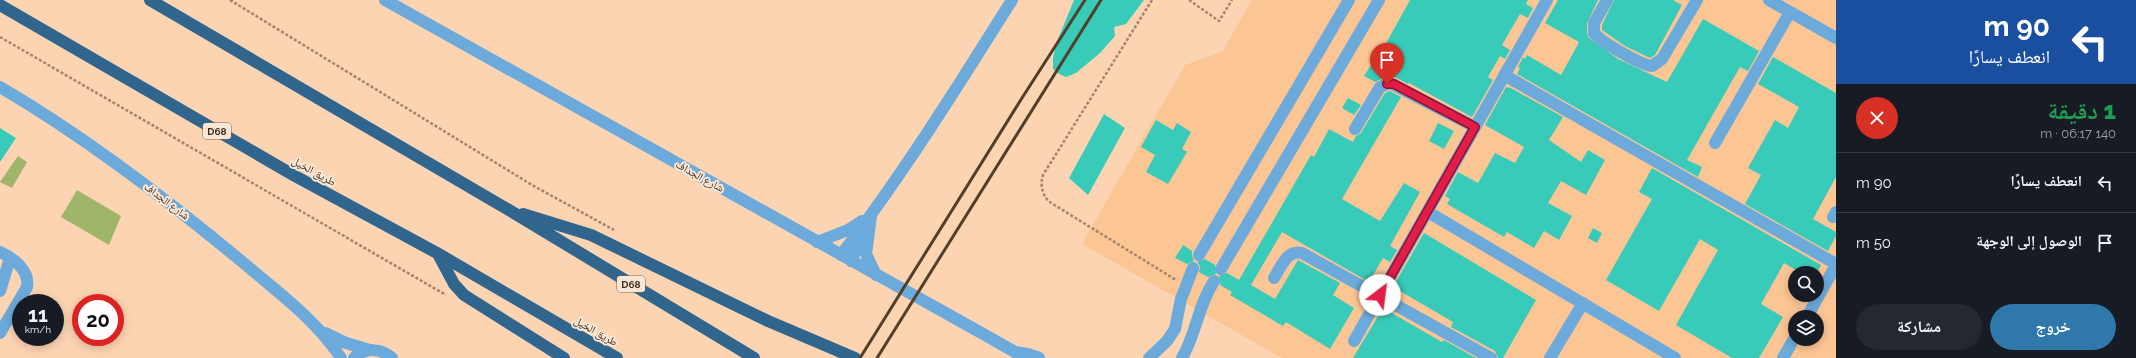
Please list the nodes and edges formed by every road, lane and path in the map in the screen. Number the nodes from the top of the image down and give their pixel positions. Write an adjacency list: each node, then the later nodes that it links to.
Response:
1 (150, 0): 23 (highway, D68)
2 (230, 0): 26 (path)
3 (385, 0): 27 (street, شارع الجداف)
4 (1012, 0): 25 (street)
5 (1152, 0): 39 (path)
6 (1189, 0): 7 (path)
7 (1232, 0)
8 (1349, 0): 31 (street)
9 (1379, 0): 35 (street)
10 (1547, 0): 18 (street)
11 (1607, 0): 12 (street)
12 (1697, 0)
13 (1769, 0): 15 (street)
14 (0, 6): 28 (highway, طريق الخيل / D68)
15 (1790, 12): 17 (street); 22 (street)
16 (0, 37): 42 (path)
17 (1836, 38)
18 (1504, 76): 20 (street); 33 (street)
19 (0, 86): 45 (street, شارع الجداف)
20 (1475, 127): 21 (street); 24 (street)
21 (1355, 129)
22 (1715, 143)
23 (509, 210): 56 (highway, D68); 57 (highway)
24 (1428, 212): 41 (street); 43 (street)
25 (871, 215): 27 (street); 30 (street); 32 (street); 36 (street)
26 (619, 233)
27 (817, 242): 30 (street, شارع الجداف)
28 (437, 253): 54 (highway); 55 (highway, طريق الخيل / D68)
29 (5, 255): 40 (street); 46 (street)
30 (840, 255): 32 (street, شارع الجداف)
31 (1199, 256)
32 (851, 261): 36 (street, شارع الجداف)
33 (1836, 264): 44 (street)
34 (1193, 268): 39 (street)
35 (1221, 269)
36 (876, 275): 50 (street, شارع الجداف)
37 (1274, 278): 41 (street)
38 (1214, 281): 60 (street)
39 (1185, 286): 59 (street)
40 (0, 291)
41 (1380, 295): 47 (street); 61 (street)
42 (447, 296)
43 (1583, 303): 62 (street); 63 (street)
44 (1810, 310)
45 (322, 332): 49 (street, شارع الجداف); 51 (street, شارع الجداف)
46 (0, 333)
47 (1354, 341)
48 (1790, 346): 64 (street)
49 (370, 350): 52 (street); 53 (street, شارع الجداف)
50 (1017, 355): 58 (street, شارع الجداف)
51 (341, 358)
52 (354, 358)
53 (392, 358)
54 (564, 358)
55 (616, 358)
56 (754, 358)
57 (855, 358)
58 (1039, 358)
59 (1149, 358)
60 (1182, 358)
61 (1491, 358)
62 (1550, 358)
63 (1675, 358)
64 (1783, 358)

